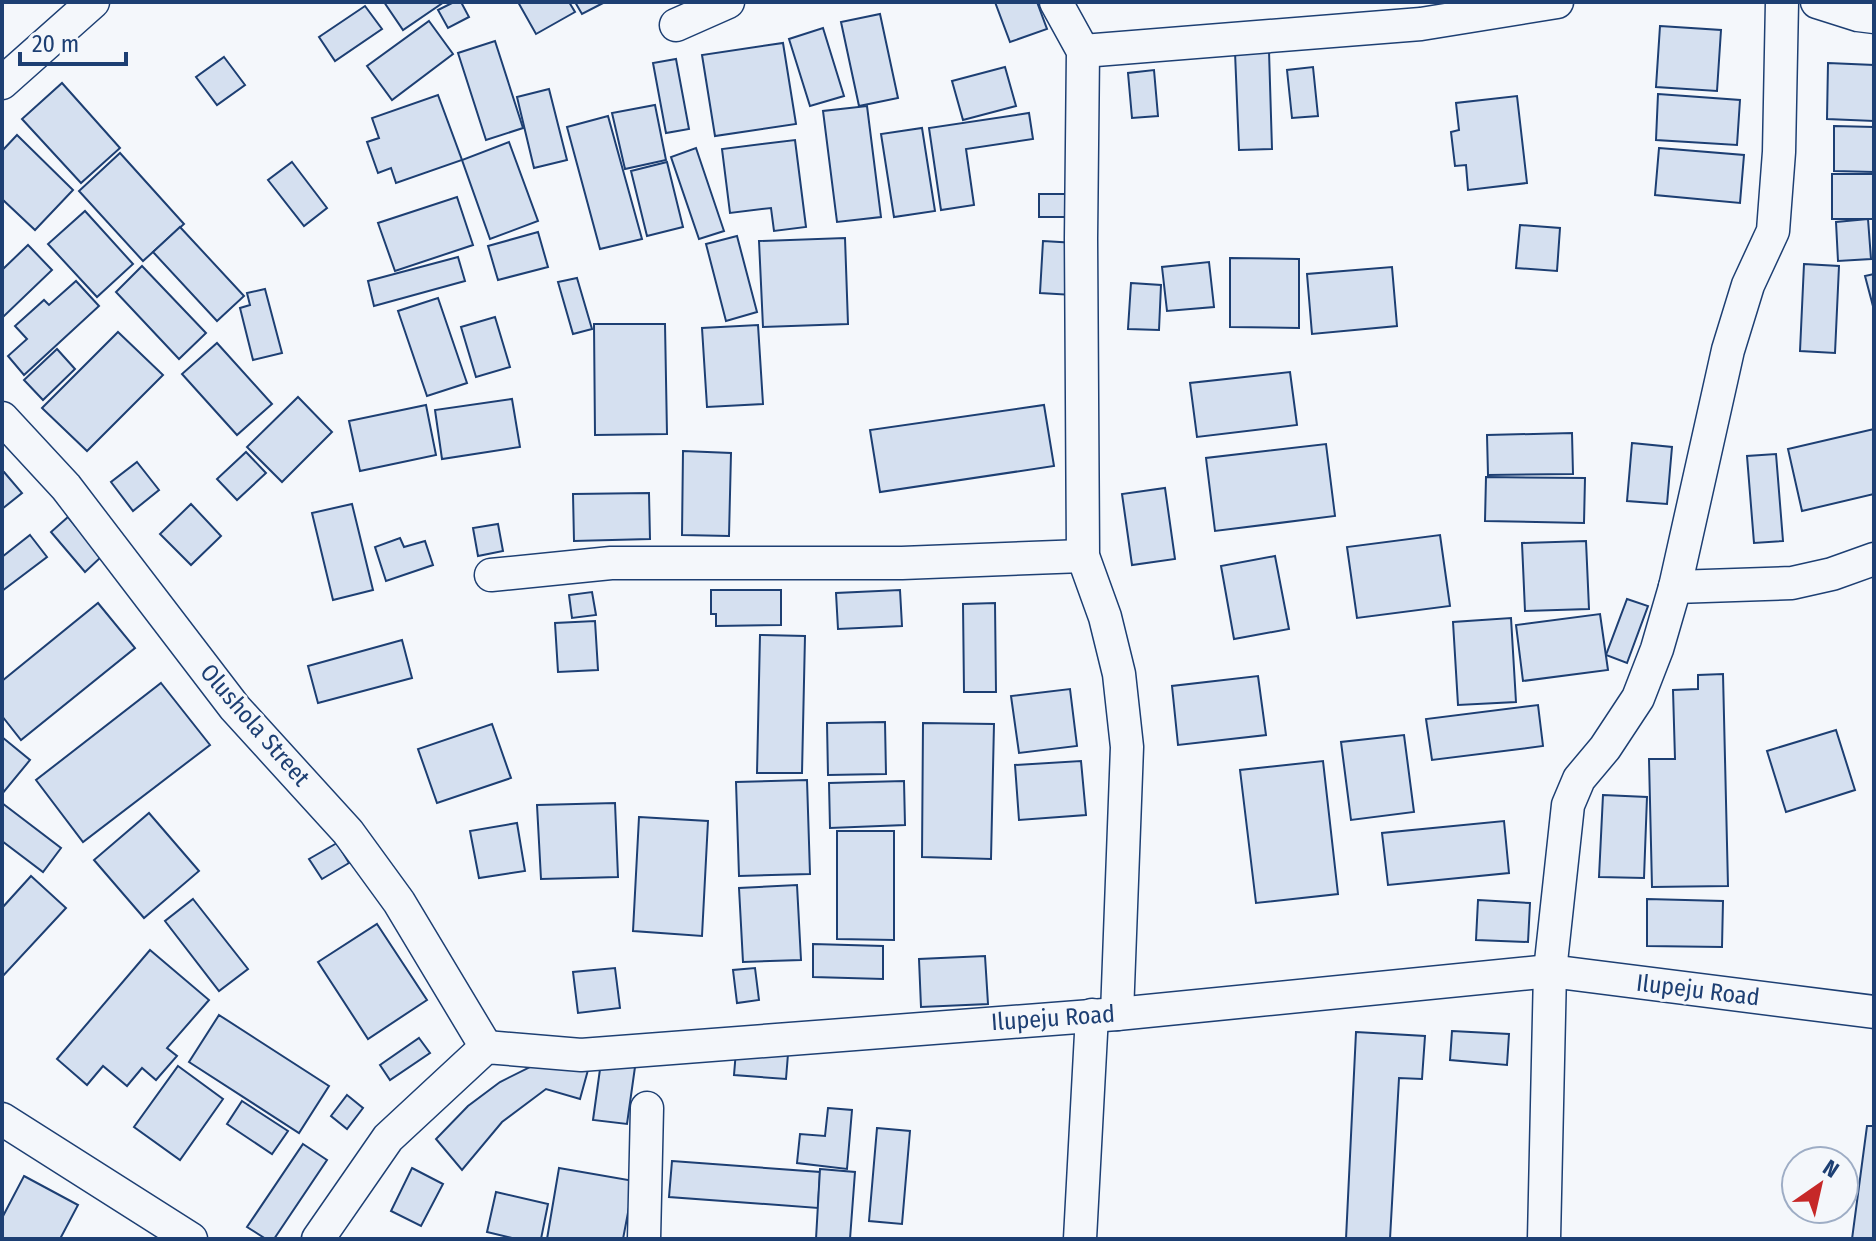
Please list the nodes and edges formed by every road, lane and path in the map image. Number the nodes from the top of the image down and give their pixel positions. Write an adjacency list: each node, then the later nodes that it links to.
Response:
1 (93, 2): 10 (street)
2 (728, 2): 8 (street)
3 (1056, 2): 9 (street)
4 (1557, 2): 9 (street)
5 (1782, 2): 15 (street)
6 (1817, 2): 7 (street)
7 (1874, 17)
8 (676, 25)
9 (1083, 51): 12 (street)
10 (2, 83)
11 (2, 418): 19 (street, Olushola Street)
12 (1083, 556): 14 (street); 18 (street)
13 (1874, 559): 15 (street)
14 (491, 575)
15 (1675, 587): 16 (street)
16 (1550, 971): 17 (street, Ilupeju Road); 18 (street, Ilupeju Road); 26 (street)
17 (1874, 1012)
18 (1104, 1014): 19 (street, Ilupeju Road); 25 (street)
19 (486, 1047): 23 (street)
20 (647, 1108): 24 (street)
21 (2, 1119): 22 (street)
22 (191, 1239)
23 (318, 1239)
24 (644, 1239)
25 (1080, 1239)
26 (1544, 1239)

